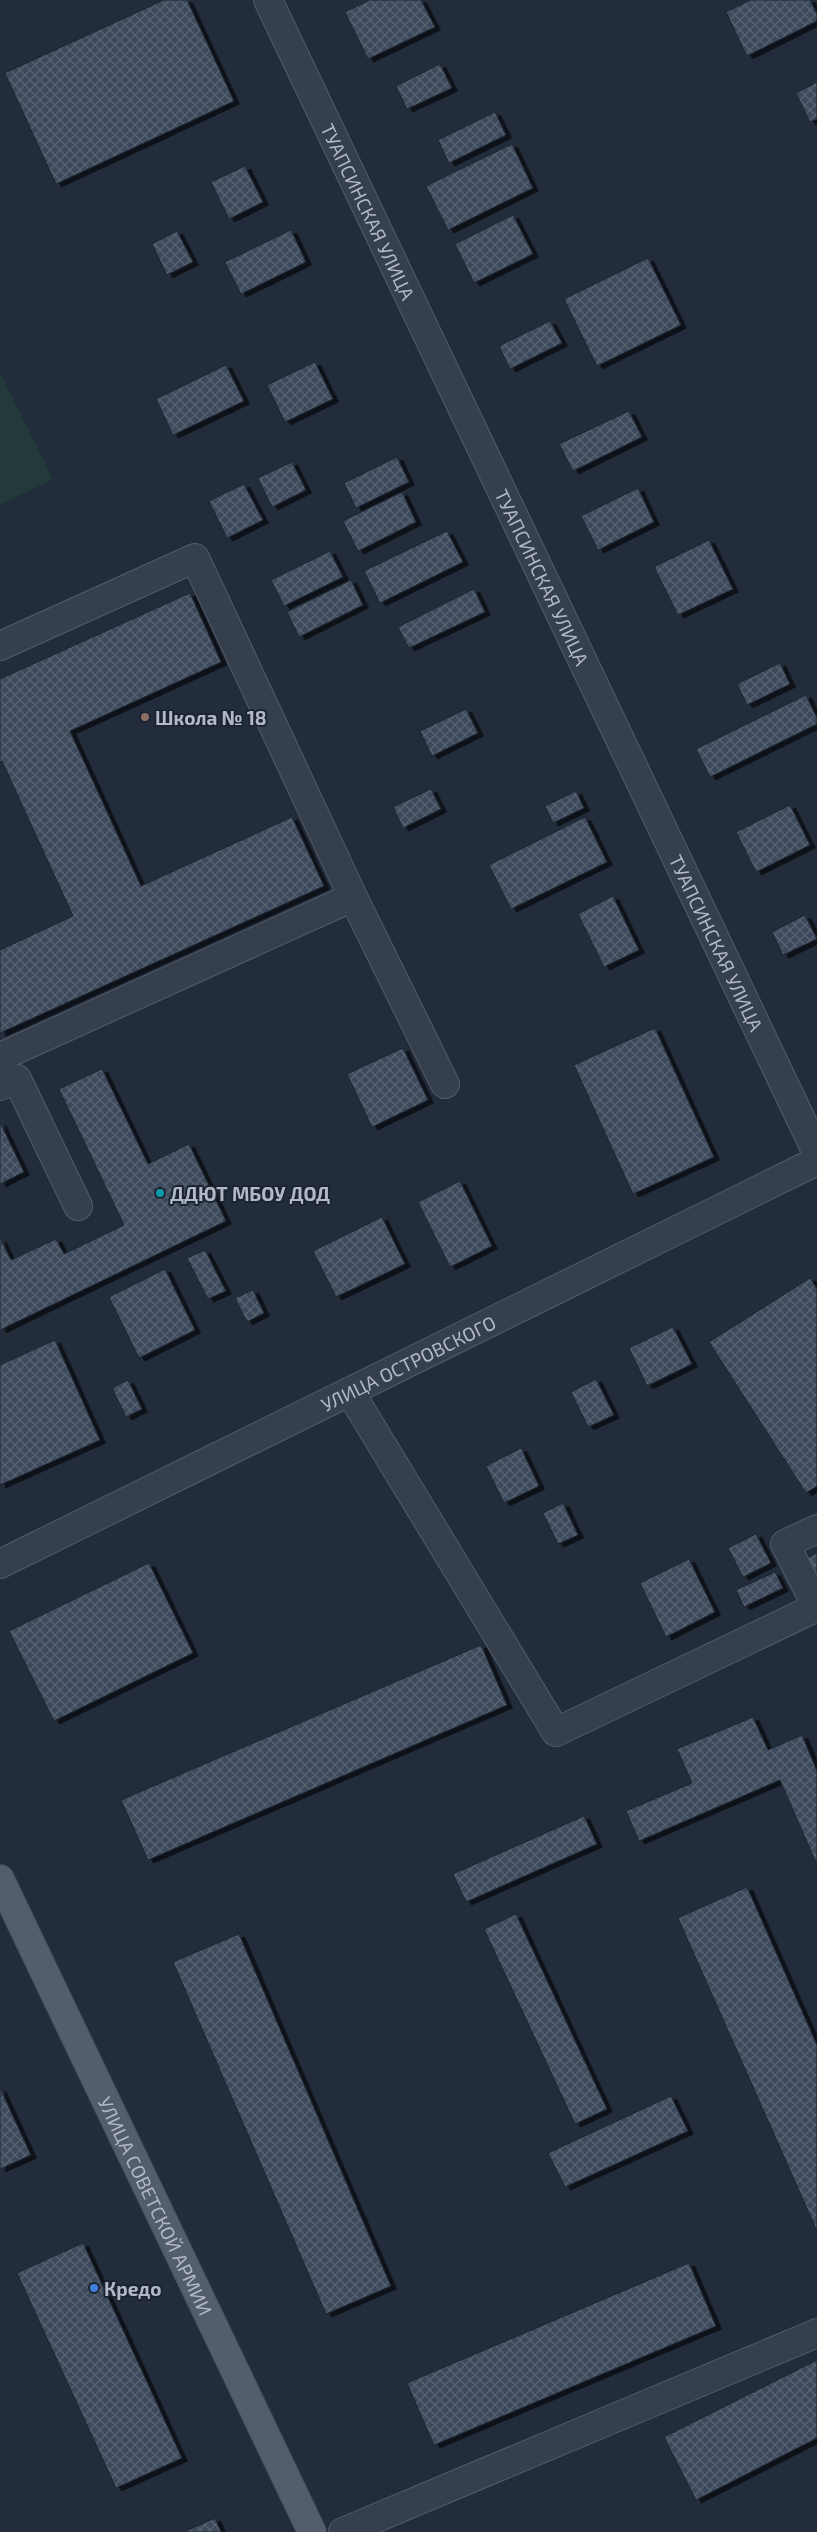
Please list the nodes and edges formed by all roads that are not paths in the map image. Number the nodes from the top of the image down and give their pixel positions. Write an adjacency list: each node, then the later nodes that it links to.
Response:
1 (268, 0): 7 (street, ТУАПСИНСКАЯ УЛИЦА)
2 (0, 646): 3 (street)
3 (353, 897): 4 (street); 5 (street)
4 (0, 1057)
5 (445, 1084)
6 (0, 1086): 9 (street)
7 (817, 1153)
8 (817, 1161): 10 (street, УЛИЦА ОСТРОВСКОГО)
9 (78, 1206)
10 (350, 1392): 12 (street, УЛИЦА ОСТРОВСКОГО); 13 (street)
11 (817, 1529): 13 (street)
12 (0, 1564)
13 (817, 1607)
14 (0, 1880): 16 (main road, УЛИЦА СОВЕТСКОЙ АРМИИ)
15 (817, 2334): 17 (street)
16 (312, 2532)
17 (343, 2532)

